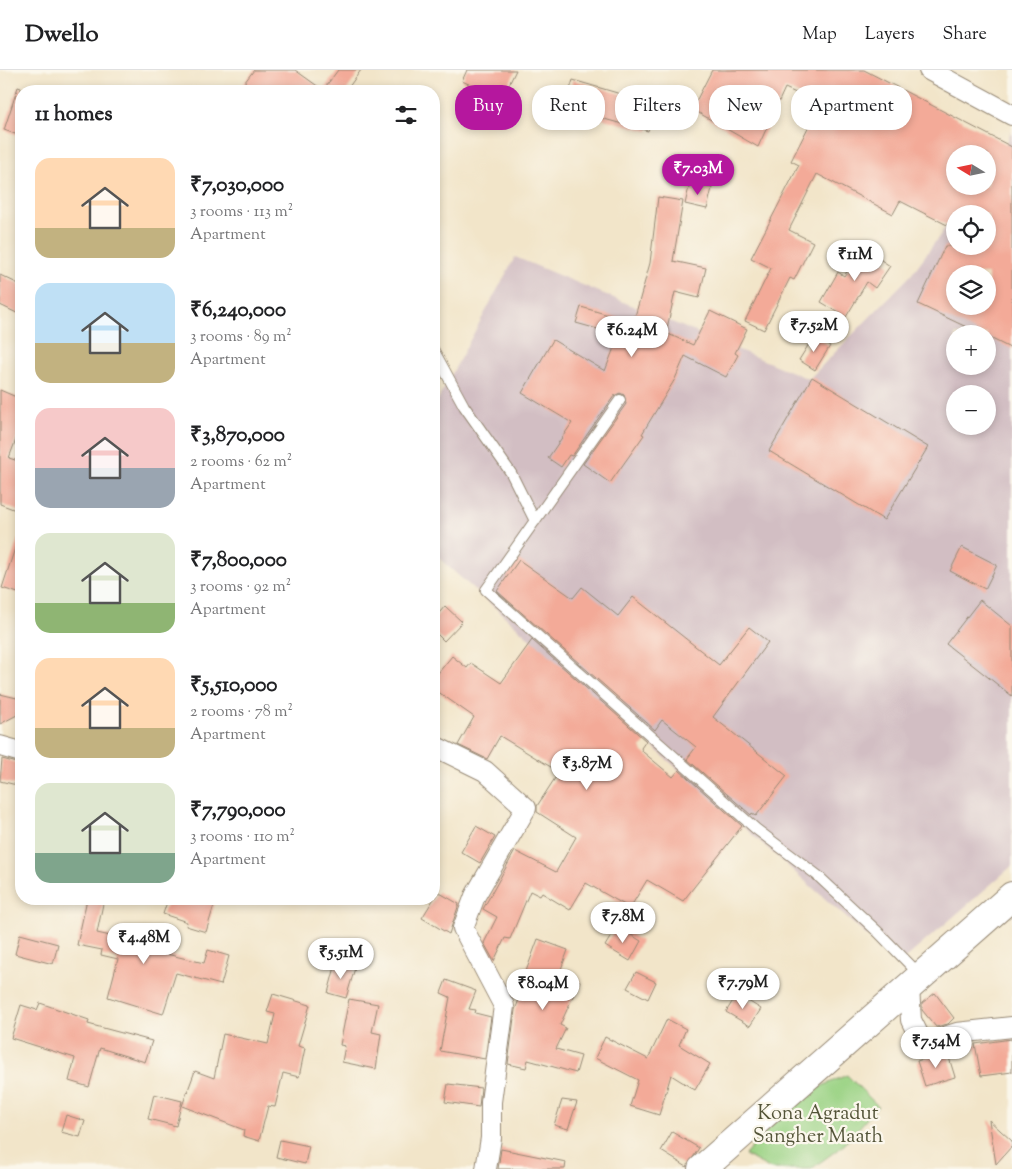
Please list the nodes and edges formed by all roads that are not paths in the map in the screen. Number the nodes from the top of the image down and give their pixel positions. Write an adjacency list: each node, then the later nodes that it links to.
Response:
1 (929, 70): 2 (street)
2 (1012, 115)
3 (440, 362): 5 (lane)
4 (620, 400): 5 (lane)
5 (534, 521): 10 (lane)
6 (0, 746): 8 (street)
7 (440, 749): 12 (street)
8 (15, 750)
9 (1012, 896): 10 (main road)
10 (916, 982): 11 (street); 13 (main road)
11 (1012, 1027)
12 (486, 1169)
13 (702, 1169)

